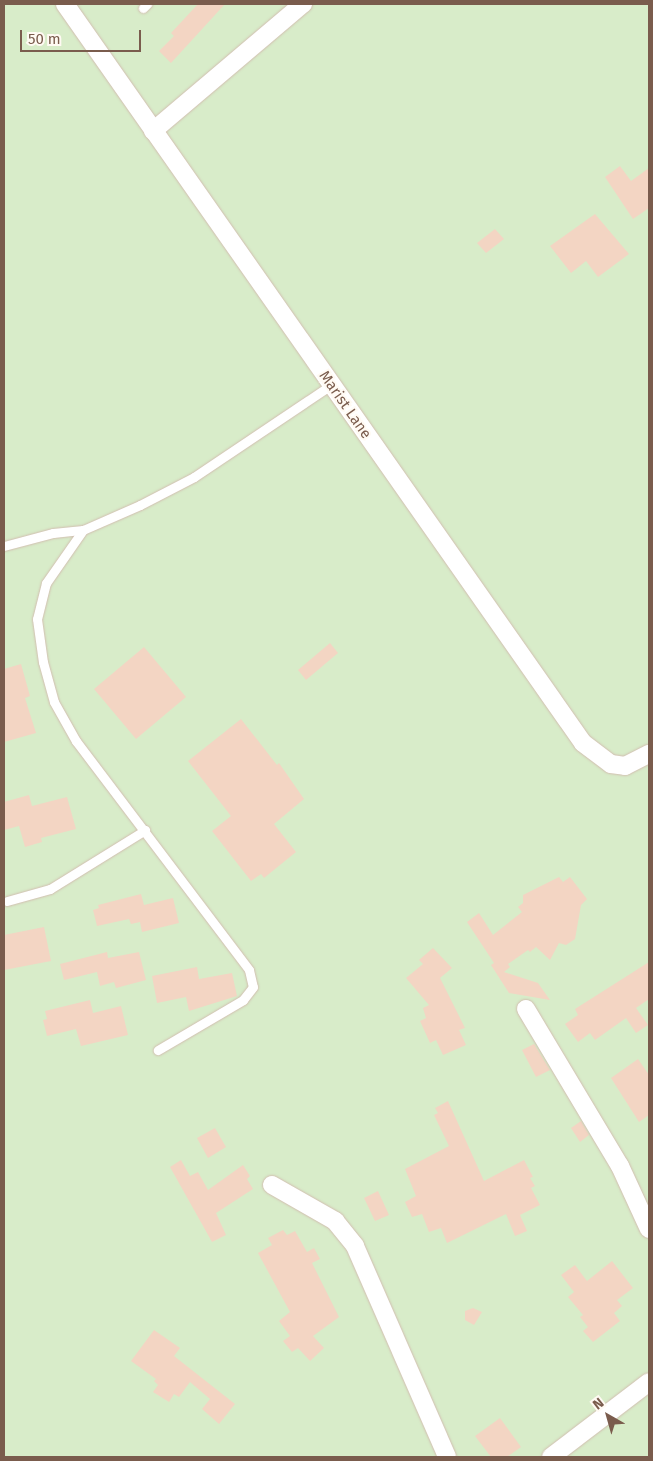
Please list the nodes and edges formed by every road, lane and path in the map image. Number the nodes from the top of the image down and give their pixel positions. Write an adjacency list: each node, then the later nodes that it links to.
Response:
1 (65, 4): 3 (street, Marist Lane)
2 (303, 4): 3 (street)
3 (153, 131): 4 (street, Marist Lane)
4 (331, 385): 5 (lane); 7 (street, Marist Lane)
5 (83, 530): 6 (lane); 8 (lane)
6 (4, 546)
7 (649, 754)
8 (145, 830): 9 (lane); 11 (lane)
9 (7, 901)
10 (526, 1009): 13 (street)
11 (158, 1050)
12 (272, 1185): 15 (street)
13 (649, 1229)
14 (649, 1382): 16 (street)
15 (447, 1457)
16 (551, 1457)

